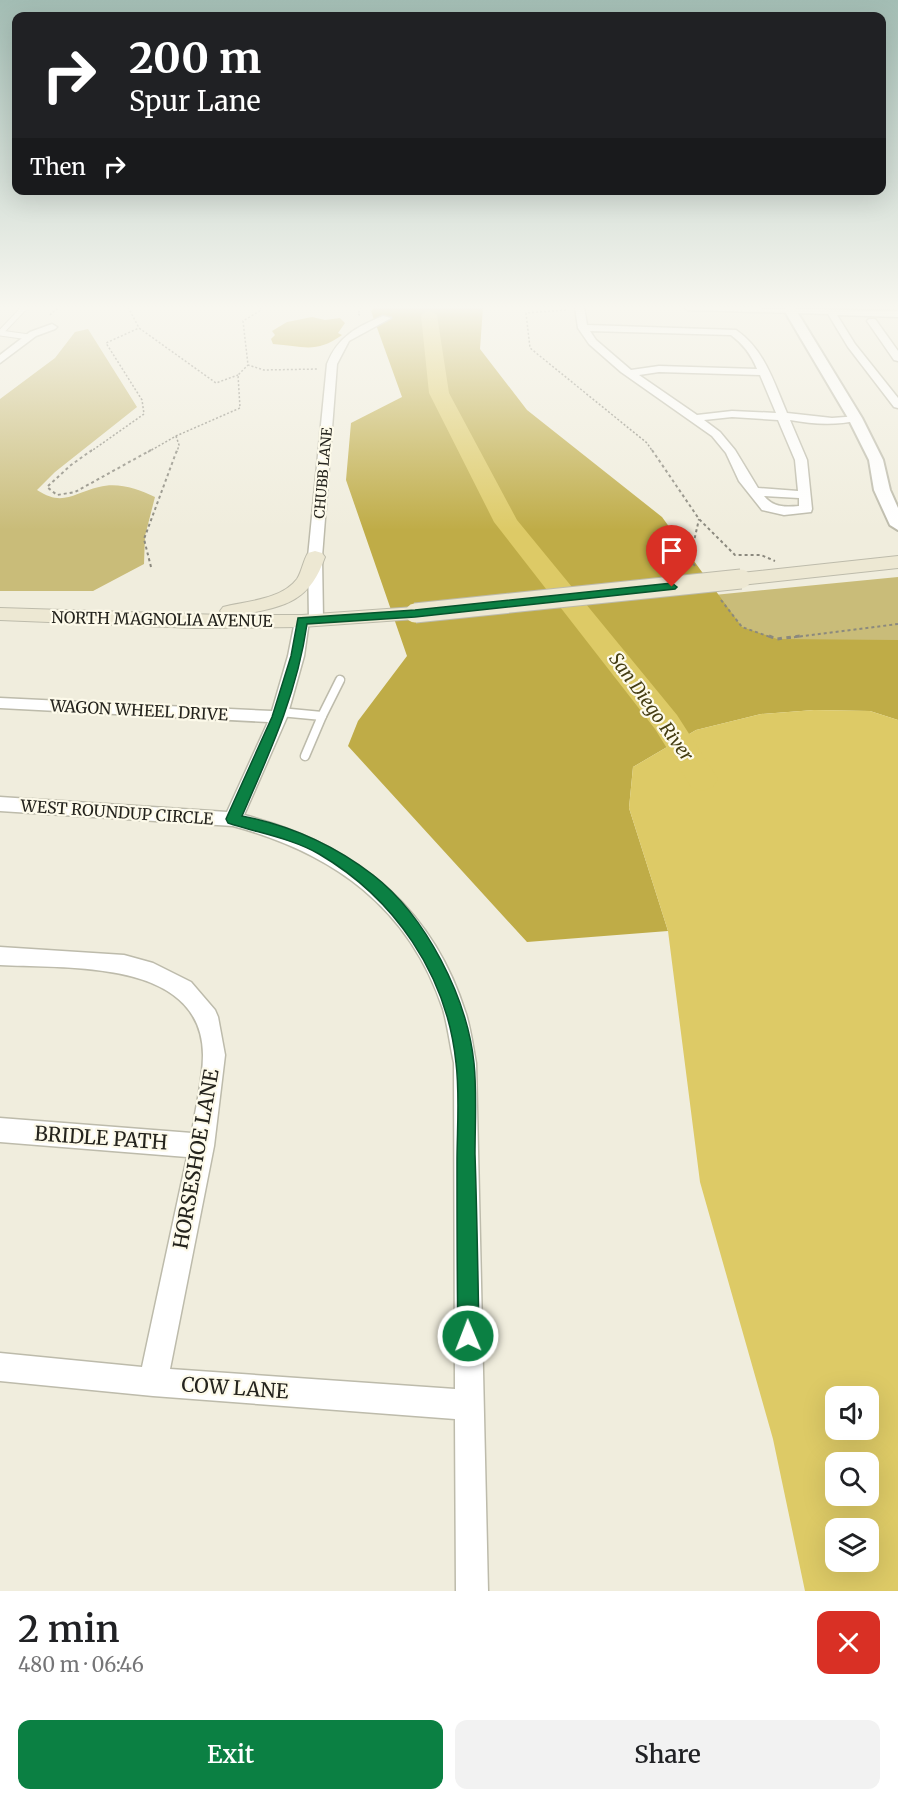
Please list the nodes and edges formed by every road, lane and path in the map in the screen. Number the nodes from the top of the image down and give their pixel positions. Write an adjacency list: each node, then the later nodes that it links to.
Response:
1 (130, 381): 14 (path)
2 (239, 381): 14 (path)
3 (331, 381): 19 (street, CHUBB LANE)
4 (572, 381): 17 (path)
5 (642, 381): 13 (street)
6 (769, 381): 11 (street)
7 (833, 381): 12 (street)
8 (884, 381): 9 (street)
9 (894, 395): 10 (street)
10 (898, 405)
11 (788, 417): 12 (street); 13 (street); 16 (street)
12 (855, 418): 18 (street)
13 (696, 419): 15 (street)
14 (176, 436): 21 (path)
15 (754, 492): 16 (street); 16 (street)
16 (805, 495)
17 (699, 519): 22 (path); 23 (path)
18 (898, 525)
19 (315, 557): 26 (street, CHUBB LANE); 27 (main road)
20 (898, 562): 23 (main road, NORTH MAGNOLIA AVENUE)
21 (151, 567)
22 (696, 567)
23 (785, 575): 26 (main road, NORTH MAGNOLIA AVENUE, bridge)
24 (716, 593): 28 (path)
25 (0, 614): 27 (main road, NORTH MAGNOLIA AVENUE)
26 (309, 620): 27 (main road, NORTH MAGNOLIA AVENUE); 31 (street, CHUBB LANE)
27 (161, 621)
28 (898, 624)
29 (340, 680): 32 (lane)
30 (0, 703): 31 (street, WAGON WHEEL DRIVE)
31 (279, 714): 32 (lane); 35 (street, CHUBB LANE)
32 (322, 716): 33 (lane)
33 (305, 756)
34 (0, 804): 35 (street, WEST ROUNDUP CIRCLE)
35 (233, 819): 41 (street, WEST ROUNDUP CIRCLE)
36 (0, 956): 38 (street, HORSESHOE LANE)
37 (0, 1130): 38 (street, BRIDLE PATH)
38 (202, 1146): 40 (street, HORSESHOE LANE)
39 (0, 1367): 40 (street, COW LANE)
40 (153, 1382): 41 (street, COW LANE)
41 (469, 1405): 42 (street, WEST ROUNDUP CIRCLE)
42 (472, 1591)

